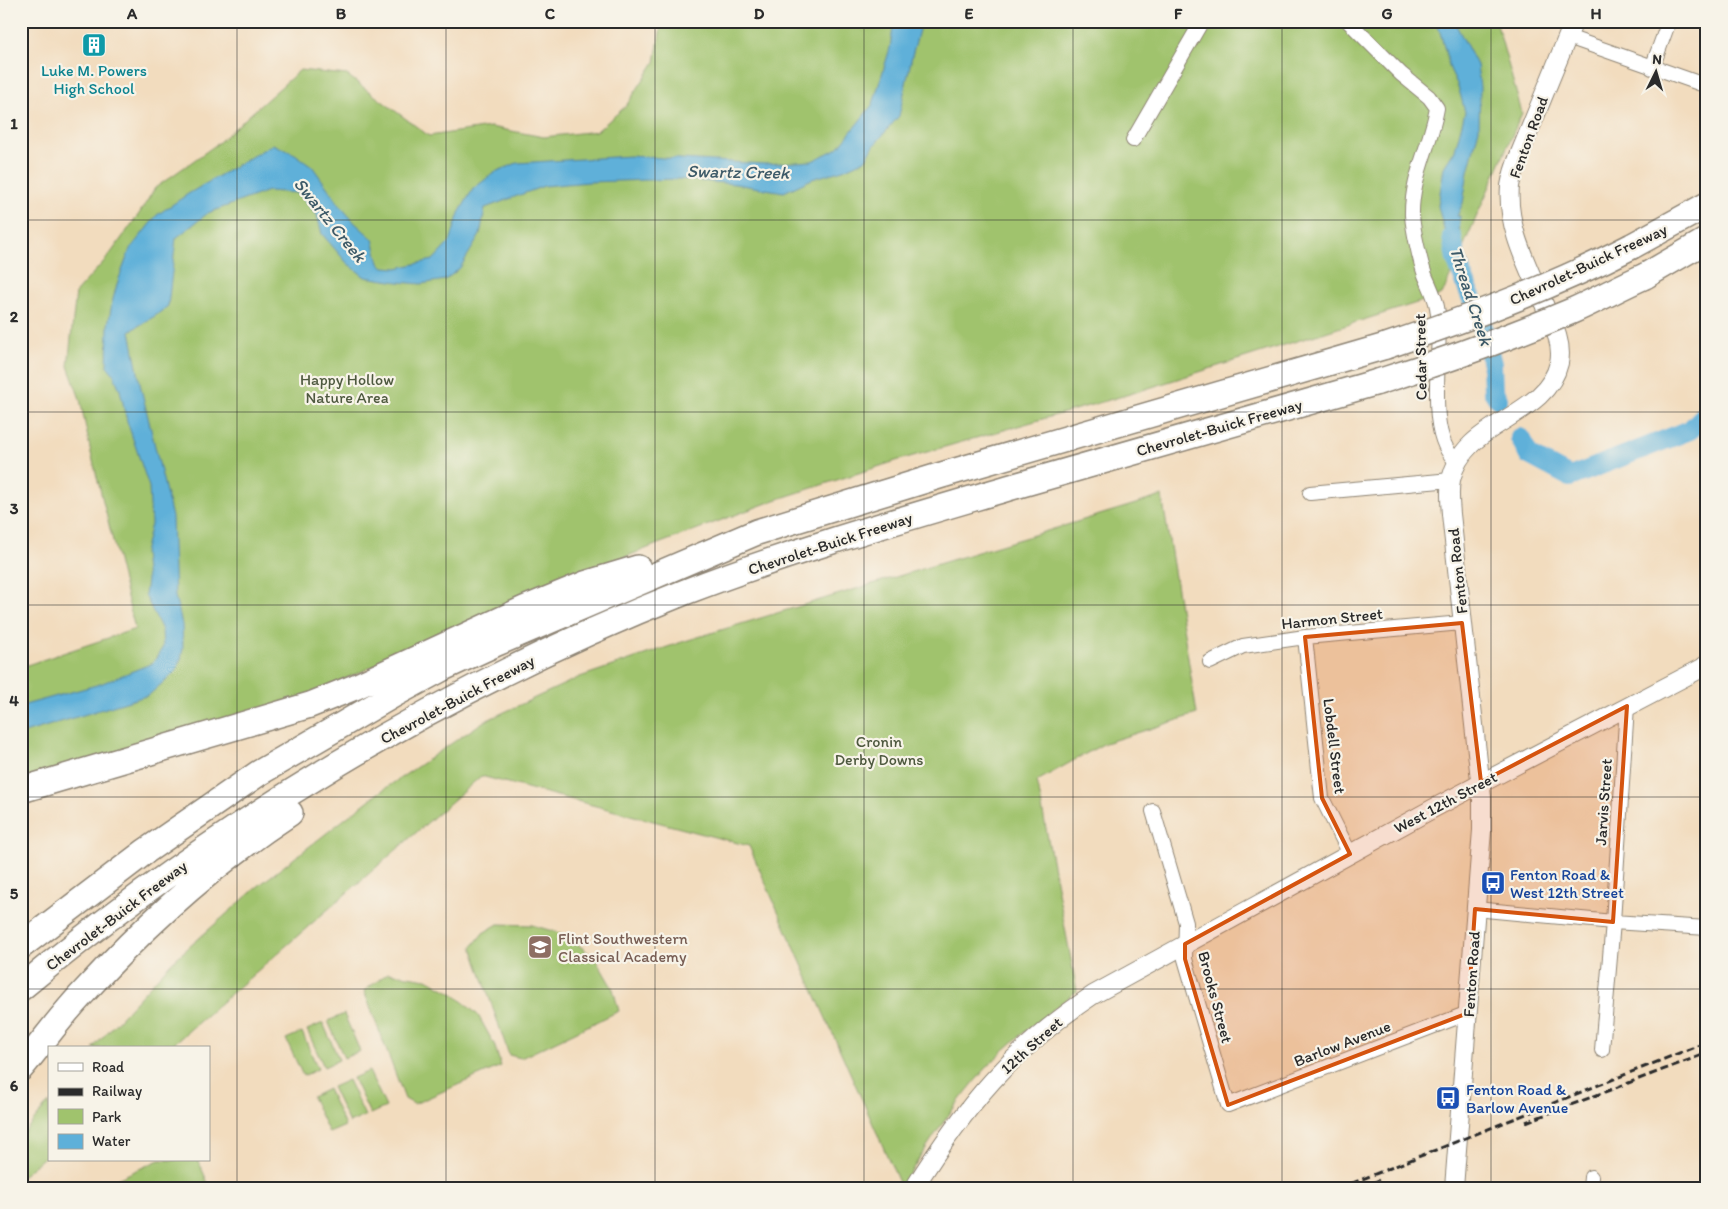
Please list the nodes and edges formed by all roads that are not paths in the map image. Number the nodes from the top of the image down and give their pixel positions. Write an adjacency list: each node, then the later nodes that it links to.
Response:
1 (1202, 21): 7 (street)
2 (1348, 21): 10 (street, Cedar Street)
3 (1669, 21): 5 (street)
4 (1571, 29): 5 (street); 10 (street, Fenton Road)
5 (1652, 68): 6 (street)
6 (1707, 86)
7 (1133, 140)
8 (1707, 205): 13 (highway, Chevrolet-Buick Freeway, bridge)
9 (1707, 240): 16 (highway, Chevrolet-Buick Freeway, bridge)
10 (1457, 462): 11 (street, Fenton Road)
11 (1451, 480): 12 (street); 14 (street, Fenton Road)
12 (1310, 493)
13 (757, 532): 21 (highway); 28 (highway, Chevrolet-Buick Freeway)
14 (1462, 622): 15 (street, Harmon Street); 20 (street, Fenton Road)
15 (1305, 637): 17 (street, Harmon Street); 23 (street, Lobdell Street)
16 (539, 656): 29 (highway, Chevrolet-Buick Freeway); 32 (highway)
17 (1210, 662)
18 (1705, 670): 19 (street, West 12th Street)
19 (1627, 706): 20 (street, West 12th Street); 25 (street, Jarvis Street)
20 (1481, 782): 23 (street, West 12th Street); 24 (street, Fenton Road)
21 (21, 790)
22 (1153, 811): 27 (street, Brooks Street)
23 (1350, 854): 27 (street, West 12th Street)
24 (1476, 909): 25 (street); 30 (street, Fenton Road)
25 (1613, 922): 26 (street); 31 (street, Jarvis Street)
26 (1707, 928)
27 (1185, 944): 33 (street, Brooks Street); 34 (street, 12th Street)
28 (21, 946)
29 (21, 988)
30 (1468, 1013): 33 (street, Barlow Avenue); 35 (street, Fenton Road)
31 (1602, 1050)
32 (21, 1068)
33 (1228, 1105)
34 (914, 1188)
35 (1454, 1188)

